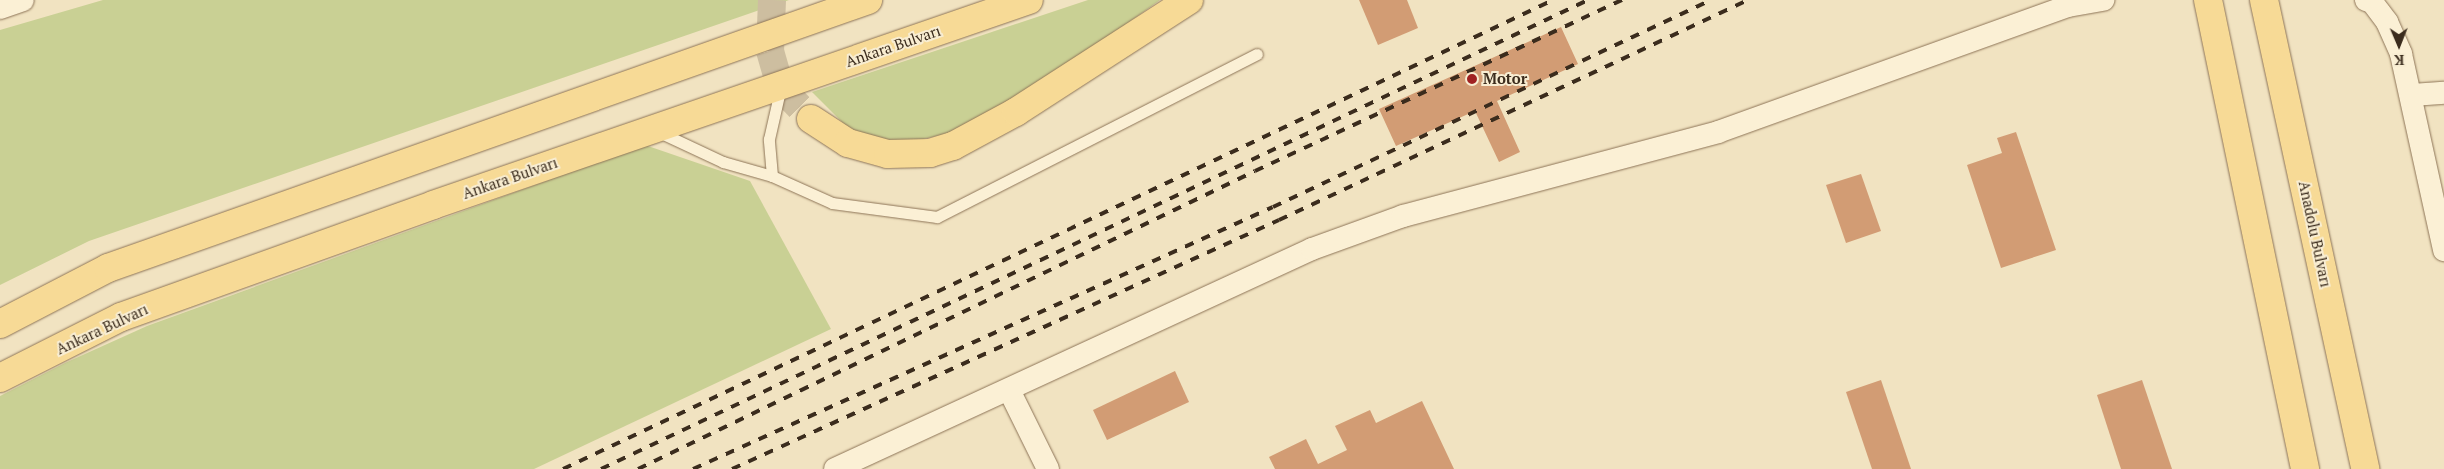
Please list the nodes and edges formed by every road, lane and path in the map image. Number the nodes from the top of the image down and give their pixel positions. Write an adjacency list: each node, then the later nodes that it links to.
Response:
1 (23, 0): 9 (street)
2 (868, 0): 18 (main road)
3 (1029, 0): 11 (main road, Ankara Bulvarı)
4 (1189, 0): 14 (main road)
5 (2103, 0): 20 (street)
6 (2208, 0): 23 (main road)
7 (2264, 0): 24 (main road, Anadolu Bulvarı)
8 (2366, 0): 13 (street)
9 (0, 8)
10 (1257, 54): 16 (lane)
11 (781, 84): 15 (main road, Ankara Bulvarı); 16 (lane)
12 (2444, 92): 13 (street)
13 (2412, 95): 17 (street)
14 (811, 118)
15 (653, 129): 16 (lane); 19 (main road, Ankara Bulvarı)
16 (772, 176)
17 (2444, 250)
18 (0, 324)
19 (0, 378)
20 (1009, 390): 21 (street); 22 (street)
21 (835, 469)
22 (1048, 469)
23 (2304, 469)
24 (2364, 469)

